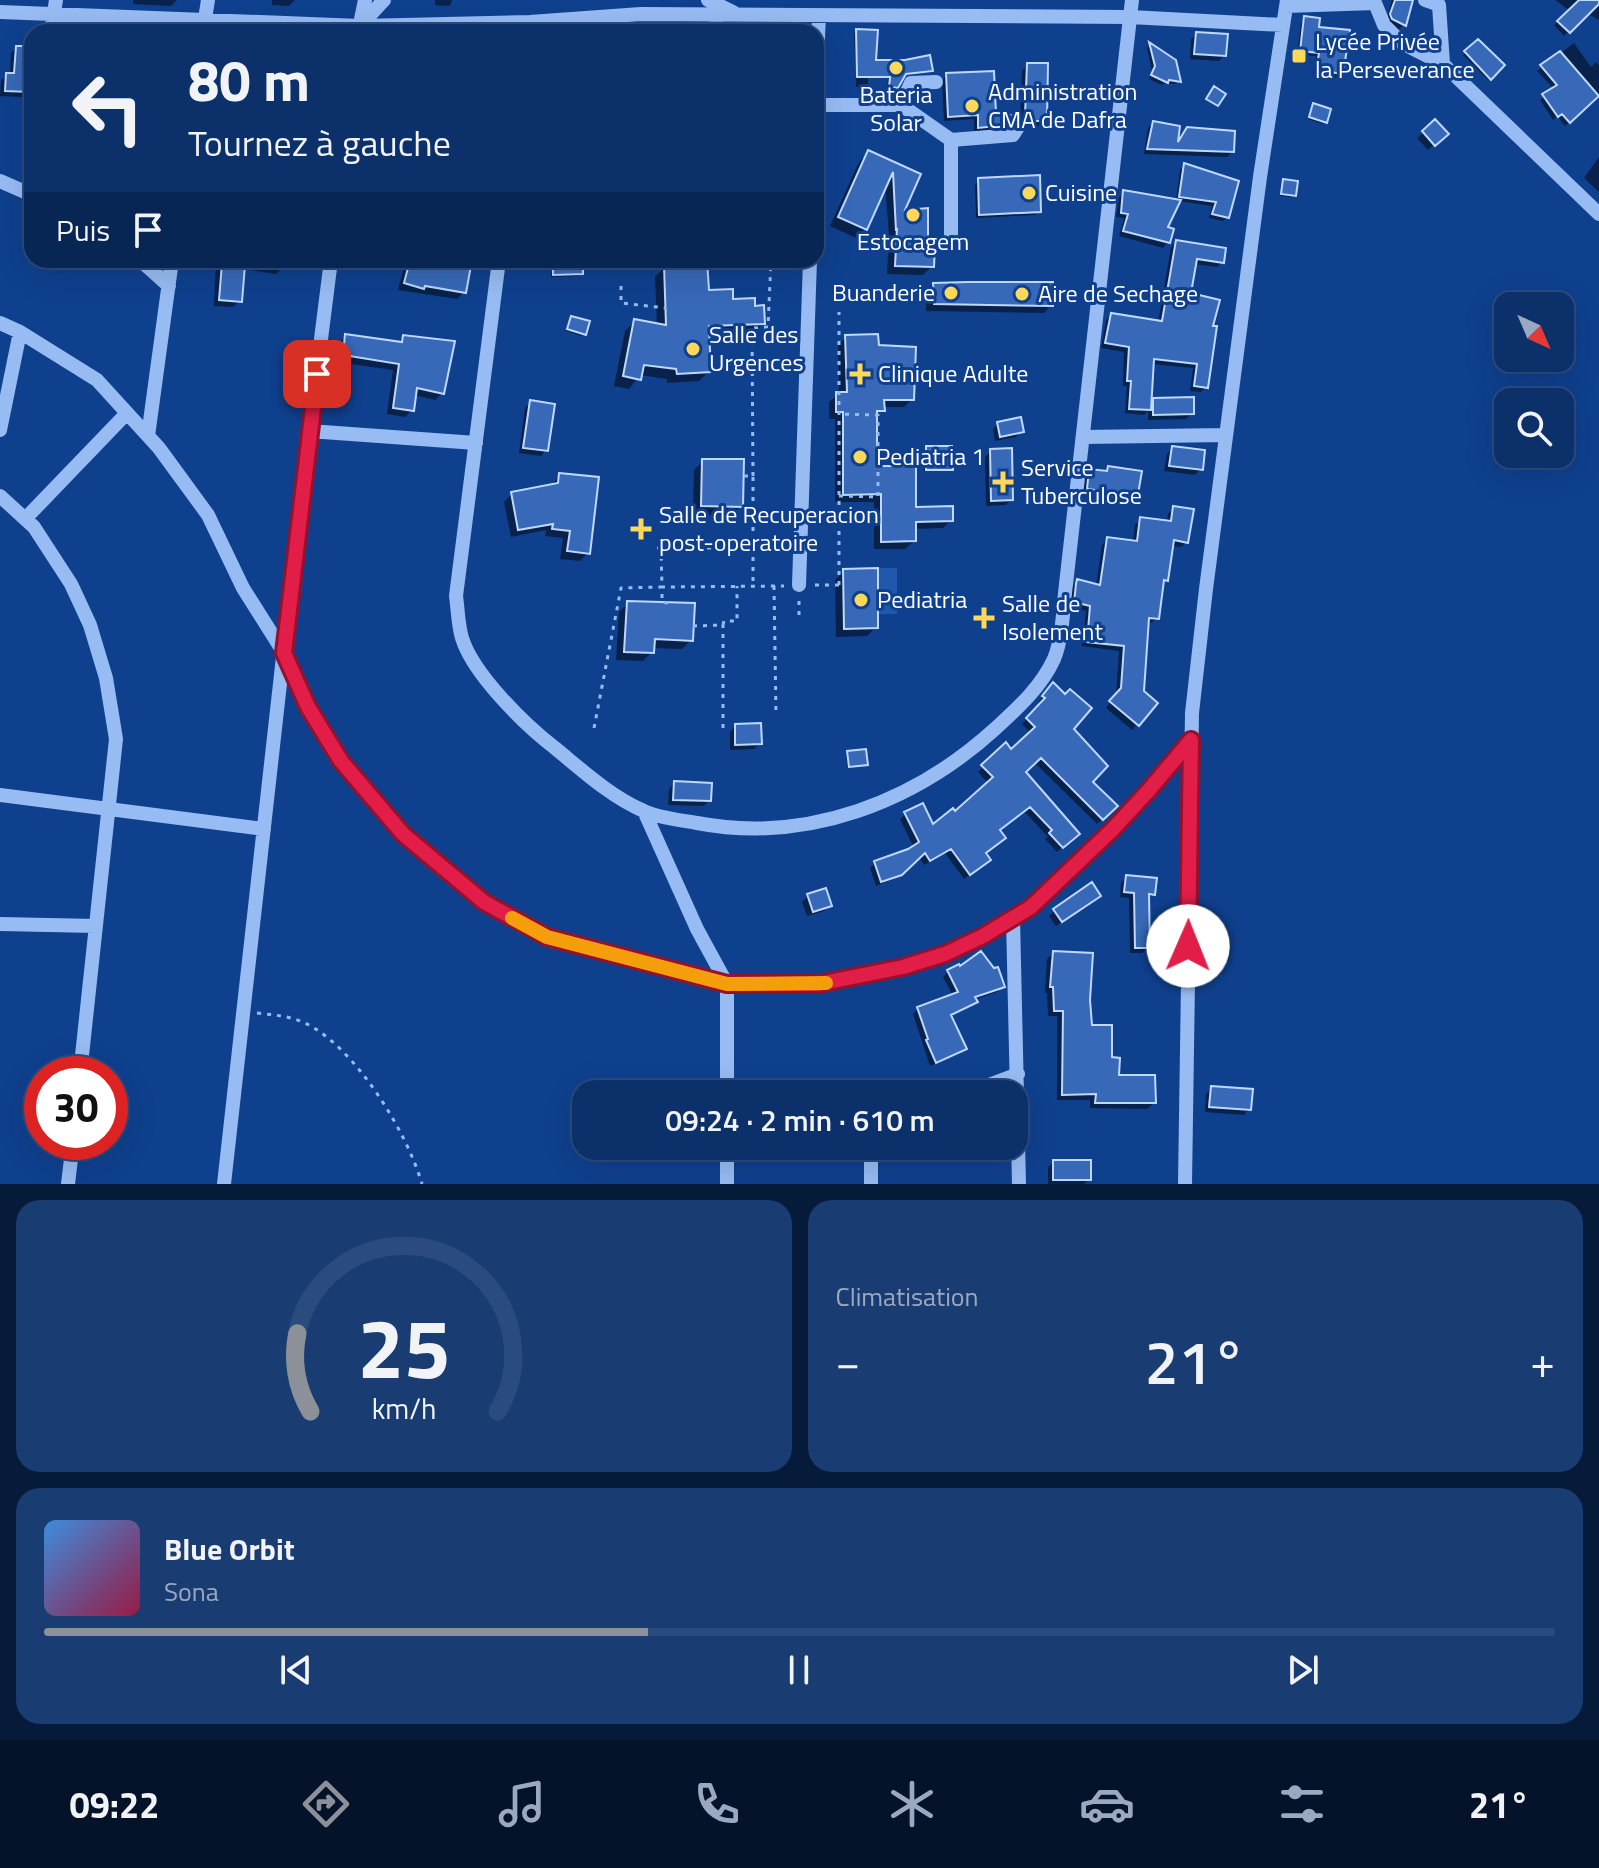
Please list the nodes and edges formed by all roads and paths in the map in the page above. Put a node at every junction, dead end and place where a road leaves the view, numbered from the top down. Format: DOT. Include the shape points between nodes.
graph roads {
  1 [pos="208,0"];
  2 [pos="365,0"];
  3 [pos="384,0"];
  4 [pos="708,0"];
  5 [pos="981,0"];
  6 [pos="1132,0"];
  7 [pos="1378,2"];
  8 [pos="1436,2"];
  9 [pos="1286,3"];
  10 [pos="54,7"];
  11 [pos="0,12"];
  12 [pos="717,15"];
  13 [pos="738,15"];
  14 [pos="819,16"];
  15 [pos="979,17"];
  16 [pos="1130,17"];
  17 [pos="188,24"];
  18 [pos="204,24"];
  19 [pos="361,24"];
  20 [pos="364,24"];
  21 [pos="555,24"];
  22 [pos="716,24"];
  23 [pos="819,24"];
  24 [pos="1283,25"];
  25 [pos="1443,64"];
  26 [pos="936,82"];
  27 [pos="824,105"];
  28 [pos="901,105"];
  29 [pos="1020,124"];
  30 [pos="951,140"];
  31 [pos="0,181"];
  32 [pos="24,192"];
  33 [pos="1599,214"];
  34 [pos="951,243"];
  35 [pos="149,268"];
  36 [pos="171,268"];
  37 [pos="330,268"];
  38 [pos="498,268"];
  39 [pos="771,268"];
  40 [pos="810,268"];
  41 [pos="169,286"];
  42 [pos="621,286"];
  43 [pos="666,308"];
  44 [pos="839,312"];
  45 [pos="0,323"];
  46 [pos="20,332"];
  47 [pos="127,413"];
  48 [pos="839,414"];
  49 [pos="0,430"];
  50 [pos="309,431"];
  51 [pos="1226,435"];
  52 [pos="148,436"];
  53 [pos="1083,437"];
  54 [pos="476,443"];
  55 [pos="744,476"];
  56 [pos="753,476"];
  57 [pos="0,496"];
  58 [pos="839,496"];
  59 [pos="25,519"];
  60 [pos="753,548"];
  61 [pos="799,585"];
  62 [pos="737,586"];
  63 [pos="753,586"];
  64 [pos="774,586"];
  65 [pos="662,587"];
  66 [pos="668,603"];
  67 [pos="723,625"];
  68 [pos="693,626"];
  69 [pos="284,653"];
  70 [pos="776,716"];
  71 [pos="594,728"];
  72 [pos="723,728"];
  73 [pos="1191,740"];
  74 [pos="0,795"];
  75 [pos="109,810"];
  76 [pos="644,811"];
  77 [pos="264,829"];
  78 [pos="1013,918"];
  79 [pos="0,924"];
  80 [pos="96,926"];
  81 [pos="727,984"];
  82 [pos="243,1012"];
  83 [pos="82,1056"];
  84 [pos="1018,1074"];
  85 [pos="727,1080"];
  86 [pos="1002,1080"];
  87 [pos="71,1160"];
  88 [pos="727,1160"];
  89 [pos="871,1160"];
  90 [pos="68,1184"];
  91 [pos="224,1184"];
  92 [pos="422,1184"];
  93 [pos="727,1184"];
  94 [pos="871,1184"];
  95 [pos="1019,1184"];
  96 [pos="1185,1184"];
  1 -- 18 [label="street"];
  2 -- 19 [label="street"];
  3 -- 20 [label="street"];
  4 -- 13 [label="street"];
  5 -- 15 [label="street"];
  6 -- 16 [label="street"];
  7 -- 9 [label="street"];
  7 -- 25 [label="street" via="1384,25 1402,43"];
  8 -- 25 [label="street"];
  9 -- 24 [label="street"];
  10 -- 11 [label="street"];
  10 -- 17 [label="street"];
  12 -- 13 [label="street"];
  12 -- 21 [label="street" via="641,14"];
  12 -- 22 [label="street"];
  13 -- 14 [label="street"];
  14 -- 15 [label="street"];
  14 -- 23 [label="street"];
  15 -- 16 [label="street"];
  16 -- 24 [label="street"];
  16 -- 53 [label="street"];
  24 -- 51 [label="street"];
  25 -- 33 [label="street"];
  26 -- 28 [label="street" via="911,83"];
  27 -- 28 [label="street"];
  28 -- 30 [label="street"];
  29 -- 30 [label="street" via="1013,135"];
  30 -- 34 [label="street"];
  31 -- 32 [label="street"];
  35 -- 41 [label="street"];
  36 -- 41 [label="street"];
  37 -- 50 [label="street"];
  38 -- 54 [label="street"];
  39 -- 56 [label="path" via="768,327 752,328"];
  40 -- 61 [label="street"];
  41 -- 52 [label="street"];
  42 -- 43 [label="path" via="621,303"];
  44 -- 48 [label="path"];
  45 -- 46 [label="street"];
  46 -- 47 [label="street" via="97,380"];
  46 -- 49 [label="street"];
  47 -- 52 [label="street"];
  47 -- 59 [label="street"];
  48 -- 58 [label="path"];
  48 -- 58 [label="path" via="878,415 878,497"];
  50 -- 54 [label="street"];
  50 -- 69 [label="street"];
  51 -- 53 [label="street"];
  51 -- 73 [label="street"];
  52 -- 69 [label="street" via="208,515 243,588"];
  53 -- 76 [label="street" via="1055,656 1026,700 957,761 916,787 844,817 772,830 712,826"];
  54 -- 76 [label="street" via="456,596 462,640 485,680 537,734"];
  55 -- 56 [label="path"];
  56 -- 60 [label="path"];
  57 -- 59 [label="street"];
  58 -- 61 [label="path" via="841,585"];
  59 -- 75 [label="street" via="71,584 106,678 116,739"];
  60 -- 63 [label="path"];
  60 -- 65 [label="path" via="659,548"];
  61 -- 64 [label="path"];
  62 -- 63 [label="path"];
  62 -- 65 [label="path"];
  62 -- 67 [label="path" via="737,621"];
  63 -- 64 [label="path"];
  64 -- 70 [label="path"];
  65 -- 66 [label="path" via="662,602"];
  65 -- 71 [label="path" via="621,588"];
  67 -- 68 [label="path"];
  67 -- 72 [label="path"];
  69 -- 77 [label="street"];
  69 -- 81 [label="street" via="341,761 403,834 484,902 547,937"];
  73 -- 78 [label="street" via="1072,870"];
  73 -- 96 [label="street"];
  74 -- 75 [label="street"];
  75 -- 77 [label="street"];
  75 -- 80 [label="street"];
  76 -- 81 [label="street"];
  77 -- 82 [label="street"];
  78 -- 81 [label="street" via="945,954 903,967 818,984"];
  78 -- 84 [label="street"];
  79 -- 80 [label="street"];
  80 -- 83 [label="street"];
  81 -- 85 [label="street"];
  82 -- 91 [label="street"];
  82 -- 92 [label="path" via="308,1024 353,1062 381,1100"];
  84 -- 86 [label="street"];
  84 -- 95 [label="street"];
  87 -- 90 [label="street"];
  88 -- 93 [label="street"];
  89 -- 94 [label="street"];
}
